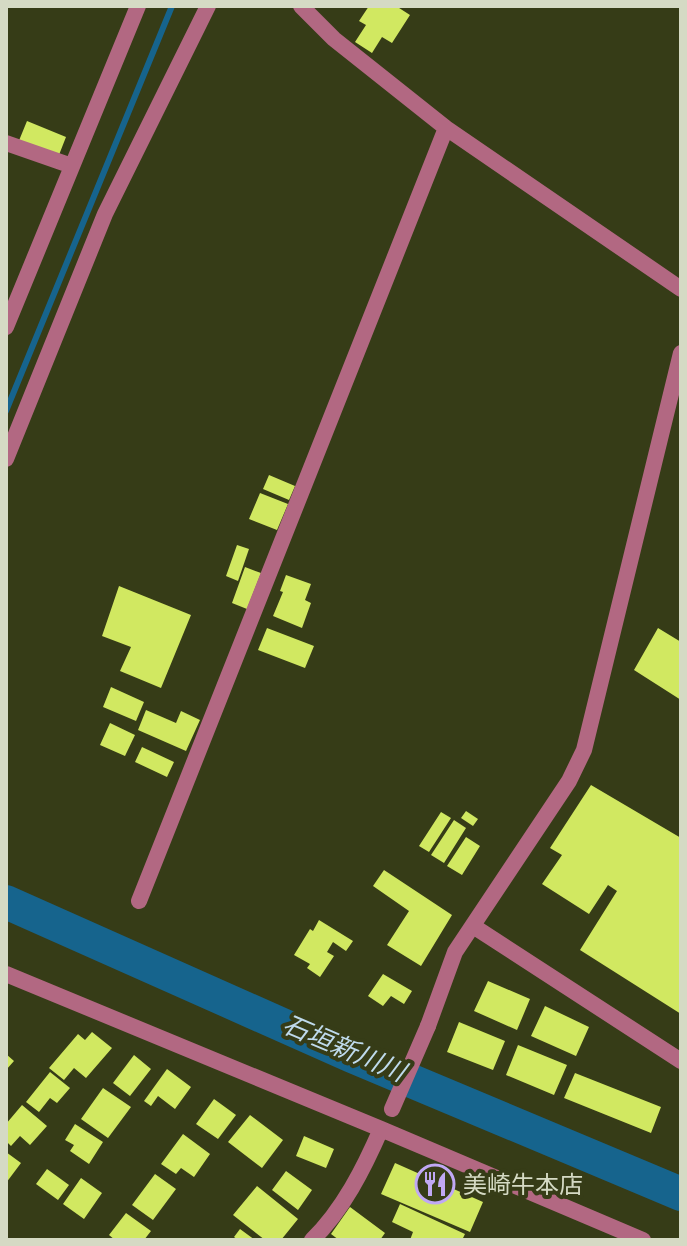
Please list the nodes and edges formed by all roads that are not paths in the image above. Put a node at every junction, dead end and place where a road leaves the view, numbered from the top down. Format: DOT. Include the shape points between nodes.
graph roads {
  1 [pos="138,6"];
  2 [pos="208,6"];
  3 [pos="301,6"];
  4 [pos="446,128"];
  5 [pos="6,143"];
  6 [pos="72,166"];
  7 [pos="681,289"];
  8 [pos="6,327"];
  9 [pos="681,353"];
  10 [pos="6,459"];
  11 [pos="139,901"];
  12 [pos="473,926"];
  13 [pos="6,974"];
  14 [pos="681,1061"];
  15 [pos="381,1129"];
  16 [pos="312,1240"];
  17 [pos="643,1240"];
  1 -- 6 [label="street"];
  2 -- 10 [label="street" via="105,214"];
  3 -- 4 [label="street" via="334,39"];
  4 -- 7 [label="street"];
  4 -- 11 [label="street"];
  5 -- 6 [label="street"];
  6 -- 8 [label="street"];
  9 -- 12 [label="street" via="584,750"];
  12 -- 14 [label="street"];
  12 -- 15 [label="street" via="455,952"];
  13 -- 15 [label="street"];
  15 -- 16 [label="street" via="331,1221"];
  15 -- 17 [label="street"];
}
